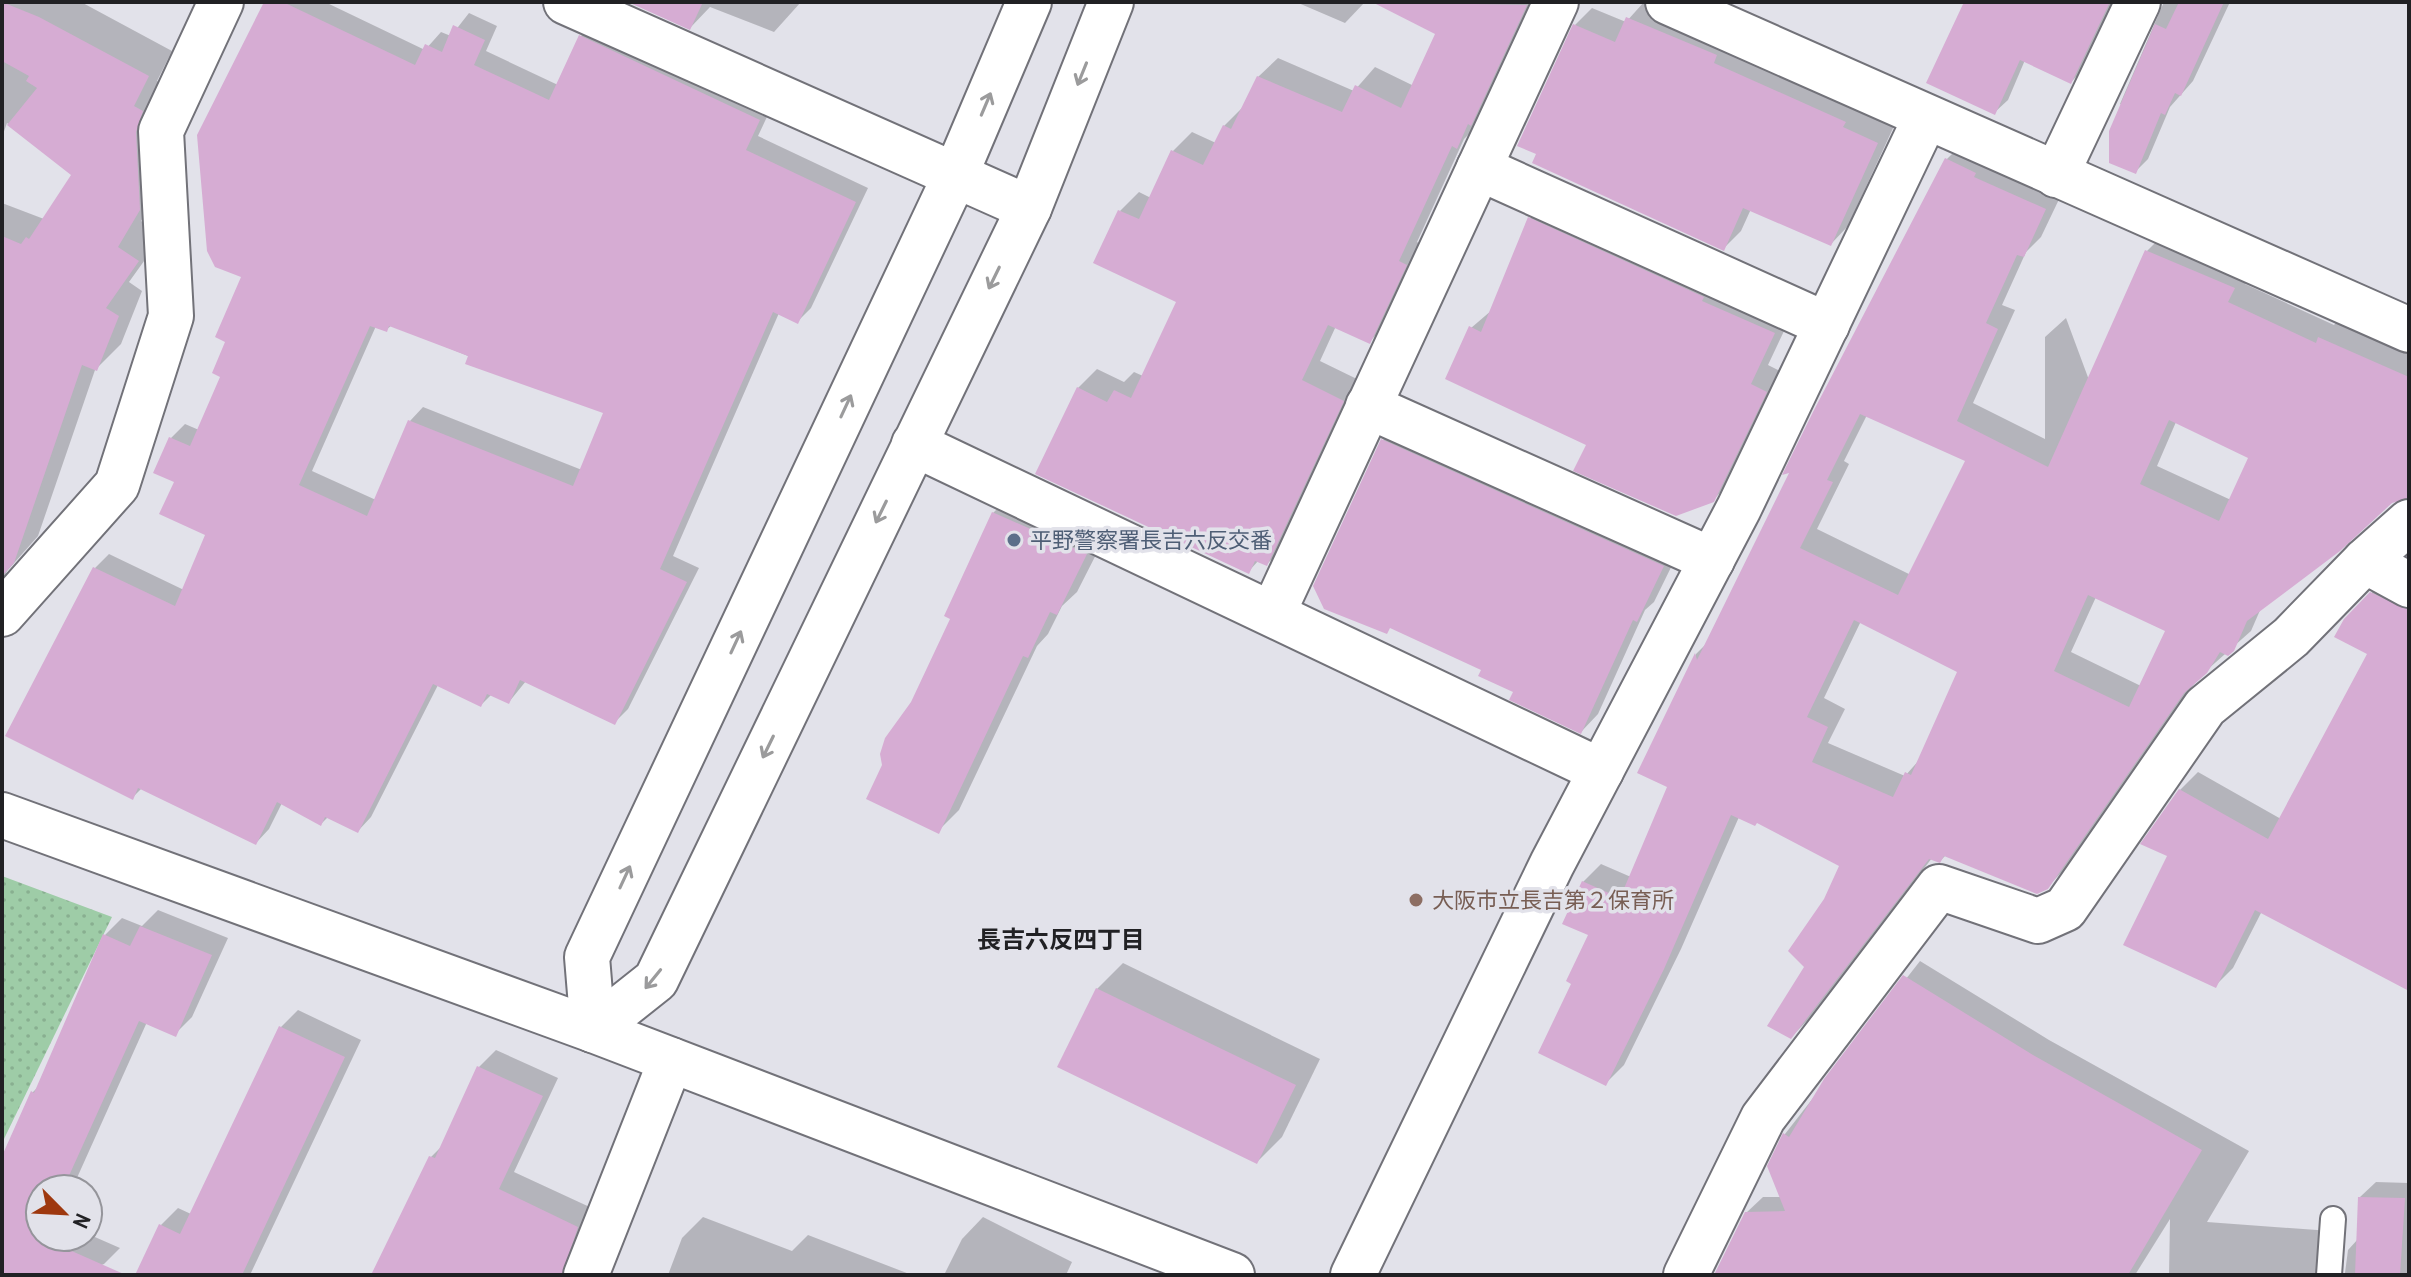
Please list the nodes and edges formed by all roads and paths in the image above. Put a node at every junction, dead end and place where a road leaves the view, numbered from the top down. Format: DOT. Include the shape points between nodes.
graph roads {
  1 [pos="221,2"];
  2 [pos="566,2"];
  3 [pos="1029,2"];
  4 [pos="1111,2"];
  5 [pos="1556,2"];
  6 [pos="1668,2"];
  7 [pos="2138,2"];
  8 [pos="1925,119"];
  9 [pos="1479,168"];
  10 [pos="2056,175"];
  11 [pos="955,176"];
  12 [pos="1029,208"];
  13 [pos="1827,325"];
  14 [pos="2409,330"];
  15 [pos="1368,406"];
  16 [pos="914,444"];
  17 [pos="2409,522"];
  18 [pos="1712,560"];
  19 [pos="2365,561"];
  20 [pos="2409,585"];
  21 [pos="1273,613"];
  22 [pos="2,614"];
  23 [pos="1601,771"];
  24 [pos="2,815"];
  25 [pos="593,1030"];
  26 [pos="671,1060"];
  27 [pos="2333,1219"];
  28 [pos="586,1275"];
  29 [pos="1232,1275"];
  30 [pos="1353,1275"];
  31 [pos="1686,1275"];
  32 [pos="2329,1275"];
  1 -- 22 [label="street" via="161,131 171,316 117,485"];
  2 -- 11 [label="street"];
  11 -- 3 [label="street, one-way"];
  4 -- 12 [label="street, one-way"];
  5 -- 9 [label="street"];
  6 -- 8 [label="street"];
  7 -- 10 [label="street"];
  8 -- 10 [label="street"];
  8 -- 13 [label="street"];
  9 -- 13 [label="street"];
  9 -- 15 [label="street"];
  10 -- 14 [label="street"];
  11 -- 12 [label="street"];
  25 -- 11 [label="street, one-way" via="587,957"];
  12 -- 16 [label="street, one-way"];
  13 -- 18 [label="street"];
  15 -- 18 [label="street"];
  15 -- 21 [label="street"];
  16 -- 21 [label="street"];
  16 -- 25 [label="street, one-way" via="656,980"];
  17 -- 19 [label="street"];
  18 -- 23 [label="street"];
  19 -- 20 [label="street"];
  19 -- 31 [label="street" via="2291,637 2205,707 2065,909 2038,921 1939,887 1763,1118"];
  21 -- 23 [label="street"];
  23 -- 30 [label="street"];
  24 -- 25 [label="street"];
  25 -- 26 [label="street"];
  26 -- 28 [label="street"];
  26 -- 29 [label="street"];
  27 -- 32 [label="lane"];
}
